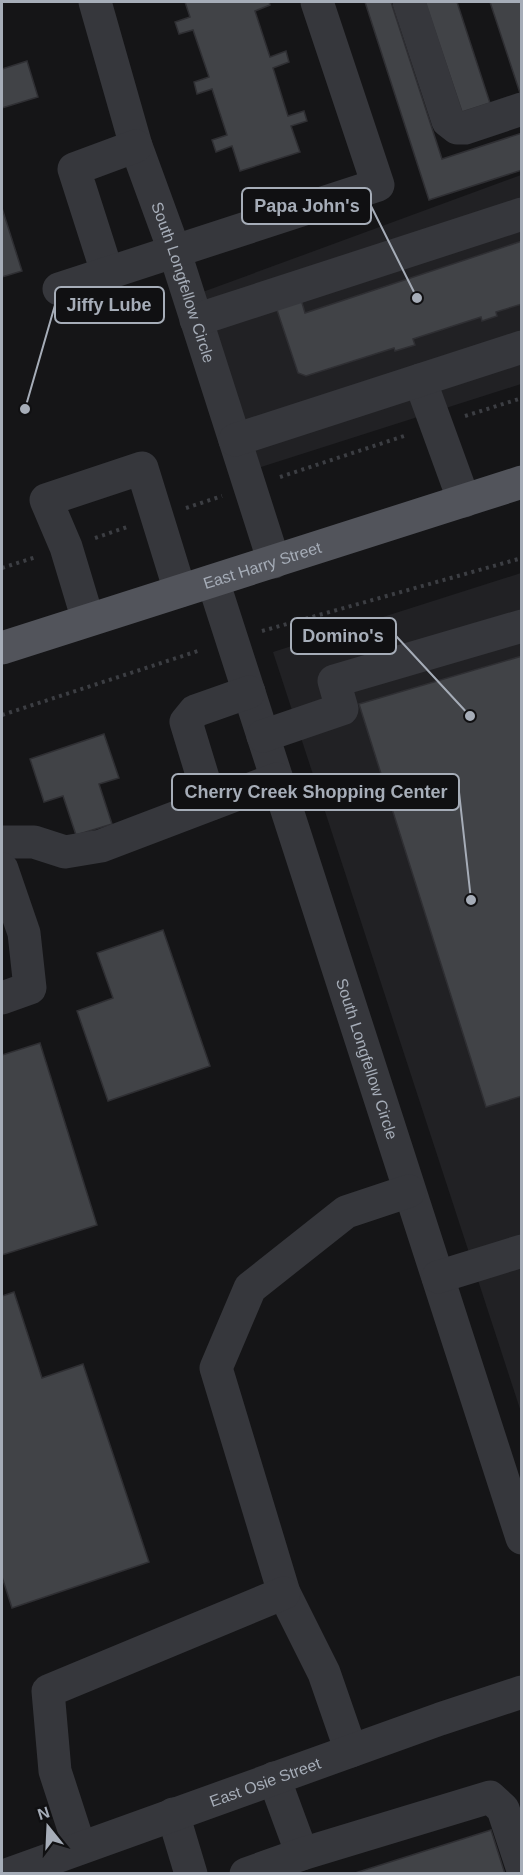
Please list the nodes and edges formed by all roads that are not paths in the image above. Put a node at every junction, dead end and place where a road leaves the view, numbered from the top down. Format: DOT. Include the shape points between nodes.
graph roads {
  1 [pos="94,2"];
  2 [pos="317,2"];
  3 [pos="409,2"];
  4 [pos="522,108"];
  5 [pos="136,146"];
  6 [pos="522,214"];
  7 [pos="174,250"];
  8 [pos="107,272"];
  9 [pos="59,289"];
  10 [pos="196,320"];
  11 [pos="522,347"];
  12 [pos="420,380"];
  13 [pos="235,440"];
  14 [pos="522,482"];
  15 [pos="464,501"];
  16 [pos="274,562"];
  17 [pos="213,581"];
  18 [pos="180,591"];
  19 [pos="88,620"];
  20 [pos="522,626"];
  21 [pos="2,648"];
  22 [pos="249,692"];
  23 [pos="263,736"];
  24 [pos="277,779"];
  25 [pos="211,804"];
  26 [pos="2,842"];
  27 [pos="2,869"];
  28 [pos="2,998"];
  29 [pos="410,1191"];
  30 [pos="522,1251"];
  31 [pos="438,1277"];
  32 [pos="522,1538"];
  33 [pos="284,1593"];
  34 [pos="522,1692"];
  35 [pos="351,1751"];
  36 [pos="274,1778"];
  37 [pos="173,1814"];
  38 [pos="80,1848"];
  39 [pos="302,1854"];
  40 [pos="522,1867"];
  41 [pos="9,1874"];
  42 [pos="191,1874"];
  43 [pos="246,1874"];
  1 -- 5 [label="street, South Longfellow Circle"];
  2 -- 7 [label="street" via="378,185"];
  3 -- 4 [label="street" via="448,121 457,128 465,128"];
  5 -- 7 [label="street, South Longfellow Circle"];
  5 -- 8 [label="street" via="74,169"];
  6 -- 10 [label="street"];
  7 -- 8 [label="street"];
  7 -- 10 [label="street, South Longfellow Circle"];
  8 -- 9 [label="street"];
  10 -- 13 [label="street, South Longfellow Circle"];
  11 -- 12 [label="street"];
  12 -- 13 [label="street"];
  12 -- 15 [label="street"];
  13 -- 16 [label="street, South Longfellow Circle"];
  14 -- 15 [label="main road, East Harry Street"];
  15 -- 16 [label="main road, East Harry Street"];
  16 -- 17 [label="main road, East Harry Street"];
  17 -- 18 [label="main road, East Harry Street"];
  17 -- 22 [label="street, South Longfellow Circle"];
  18 -- 19 [label="main road, East Harry Street"];
  18 -- 19 [label="street" via="142,468 46,500 66,547"];
  19 -- 21 [label="main road, East Harry Street"];
  20 -- 23 [label="street" via="334,681 342,709"];
  22 -- 23 [label="street, South Longfellow Circle"];
  22 -- 25 [label="street" via="195,711 186,722"];
  23 -- 24 [label="street, South Longfellow Circle"];
  24 -- 25 [label="street"];
  24 -- 29 [label="street, South Longfellow Circle"];
  25 -- 26 [label="street" via="101,846 66,852 34,842"];
  27 -- 28 [label="street" via="24,933 30,988"];
  29 -- 31 [label="street, South Longfellow Circle"];
  29 -- 33 [label="street" via="346,1212 250,1288 216,1368"];
  30 -- 31 [label="street"];
  31 -- 32 [label="street, South Longfellow Circle"];
  33 -- 35 [label="street" via="324,1673"];
  33 -- 38 [label="street" via="48,1691 55,1771"];
  34 -- 35 [label="street, East Osie Street"];
  35 -- 36 [label="street, East Osie Street"];
  36 -- 37 [label="street, East Osie Street"];
  36 -- 39 [label="street"];
  37 -- 38 [label="street, East Osie Street"];
  37 -- 42 [label="street"];
  38 -- 41 [label="street, East Osie Street"];
  39 -- 40 [label="street" via="490,1797 503,1809"];
  39 -- 43 [label="street"];
}
